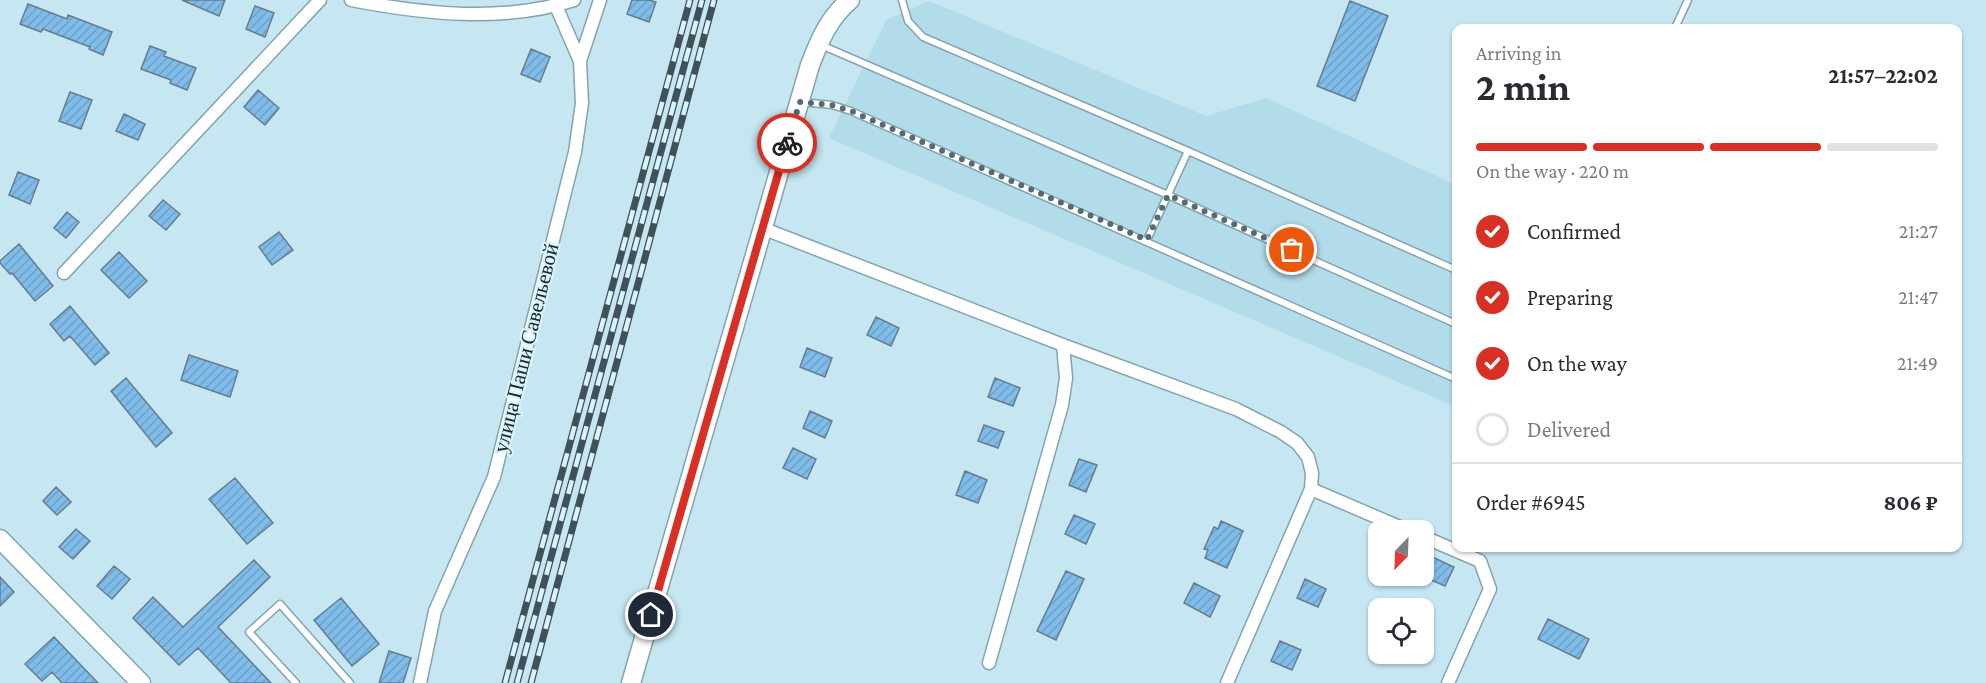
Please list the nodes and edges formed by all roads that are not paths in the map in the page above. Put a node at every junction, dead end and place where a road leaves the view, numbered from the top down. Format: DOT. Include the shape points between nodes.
graph roads {
  1 [pos="320,0"];
  2 [pos="351,0"];
  3 [pos="574,0"];
  4 [pos="600,0"];
  5 [pos="850,0"];
  6 [pos="902,0"];
  7 [pos="1688,0"];
  8 [pos="556,6"];
  9 [pos="1677,24"];
  10 [pos="818,43"];
  11 [pos="580,61"];
  12 [pos="800,102"];
  13 [pos="1188,151"];
  14 [pos="1168,195"];
  15 [pos="762,228"];
  16 [pos="1147,240"];
  17 [pos="1452,268"];
  18 [pos="64,273"];
  19 [pos="1452,322"];
  20 [pos="1063,345"];
  21 [pos="1452,376"];
  22 [pos="1311,489"];
  23 [pos="1383,520"];
  24 [pos="0,539"];
  25 [pos="1434,541"];
  26 [pos="1452,549"];
  27 [pos="1459,552"];
  28 [pos="989,663"];
  29 [pos="141,683"];
  30 [pos="296,683"];
  31 [pos="350,683"];
  32 [pos="420,683"];
  33 [pos="631,683"];
  34 [pos="1227,683"];
  35 [pos="1448,683"];
  1 -- 18 [label="street"];
  2 -- 8 [label="street" via="397,9 490,15"];
  3 -- 8 [label="street"];
  4 -- 11 [label="street"];
  5 -- 10 [label="street" via="826,27"];
  6 -- 13 [label="lane" via="908,21 923,37"];
  7 -- 9 [label="lane"];
  8 -- 11 [label="street, улица Паши Савельевой"];
  10 -- 12 [label="street"];
  10 -- 14 [label="lane"];
  11 -- 32 [label="street, улица Паши Савельевой" via="582,103 575,152 494,477 435,611"];
  12 -- 15 [label="street"];
  12 -- 16 [label="lane" via="851,111"];
  13 -- 14 [label="lane"];
  13 -- 17 [label="lane"];
  14 -- 16 [label="lane"];
  14 -- 19 [label="lane"];
  15 -- 20 [label="street"];
  15 -- 33 [label="street"];
  16 -- 21 [label="lane"];
  20 -- 22 [label="street" via="1236,409 1281,432 1308,457"];
  20 -- 28 [label="street" via="1066,378 1062,405"];
  22 -- 23 [label="street"];
  22 -- 34 [label="street"];
  24 -- 29 [label="street"];
  25 -- 26 [label="street"];
  27 -- 35 [label="street" via="1480,561 1490,589"];
  30 -- 31 [label="lane" via="249,632 280,604"];
}
